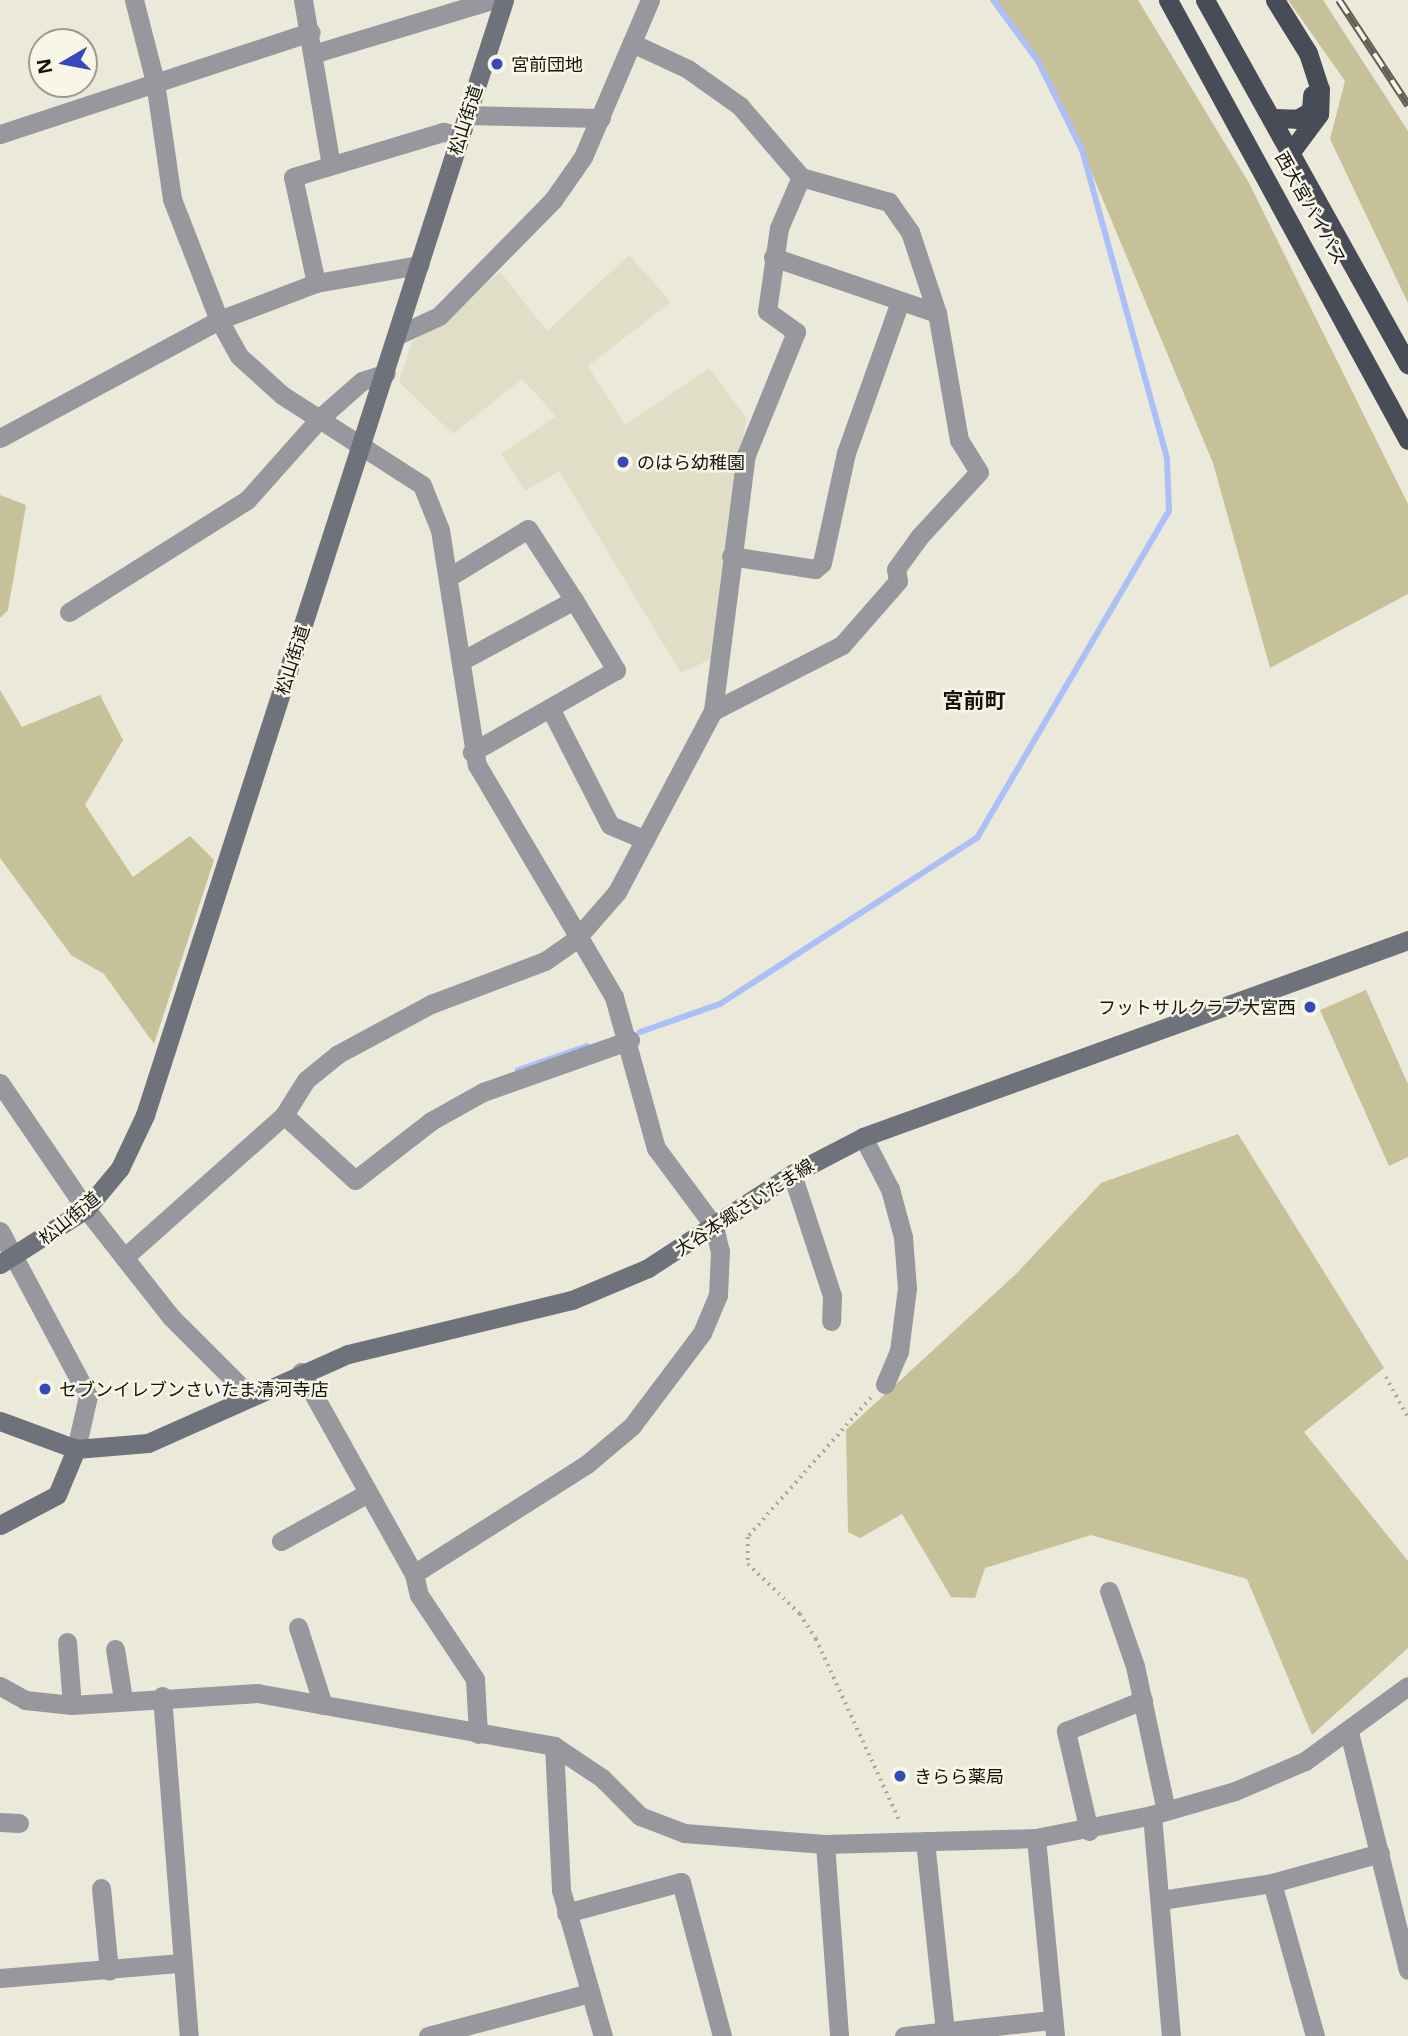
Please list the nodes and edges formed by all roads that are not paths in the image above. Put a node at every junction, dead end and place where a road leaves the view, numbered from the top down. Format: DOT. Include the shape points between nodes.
graph roads {
  1 [pos="134,0"];
  2 [pos="303,0"];
  3 [pos="491,0"];
  4 [pos="504,0"];
  5 [pos="638,0"];
  6 [pos="650,0"];
  7 [pos="1168,0"];
  8 [pos="1205,0"];
  9 [pos="1275,0"];
  10 [pos="312,33"];
  11 [pos="632,43"];
  12 [pos="316,52"];
  13 [pos="1308,53"];
  14 [pos="155,82"];
  15 [pos="466,115"];
  16 [pos="601,118"];
  17 [pos="1274,118"];
  18 [pos="0,134"];
  19 [pos="460,135"];
  20 [pos="1293,149"];
  21 [pos="331,165"];
  22 [pos="801,177"];
  23 [pos="773,257"];
  24 [pos="419,265"];
  25 [pos="316,283"];
  26 [pos="900,301"];
  27 [pos="937,313"];
  28 [pos="219,320"];
  29 [pos="398,335"];
  30 [pos="1408,364"];
  31 [pos="386,373"];
  32 [pos="321,417"];
  33 [pos="0,438"];
  34 [pos="1408,440"];
  35 [pos="364,442"];
  36 [pos="731,556"];
  37 [pos="449,577"];
  38 [pos="574,600"];
  39 [pos="69,611"];
  40 [pos="463,660"];
  41 [pos="550,708"];
  42 [pos="713,711"];
  43 [pos="472,752"];
  44 [pos="645,840"];
  45 [pos="576,939"];
  46 [pos="1408,940"];
  47 [pos="630,1040"];
  48 [pos="0,1083"];
  49 [pos="284,1115"];
  50 [pos="863,1137"];
  51 [pos="792,1174"];
  52 [pos="86,1209"];
  53 [pos="714,1226"];
  54 [pos="0,1231"];
  55 [pos="126,1256"];
  56 [pos="7,1261"];
  57 [pos="831,1321"];
  58 [pos="301,1372"];
  59 [pos="886,1384"];
  60 [pos="248,1395"];
  61 [pos="0,1421"];
  62 [pos="76,1449"];
  63 [pos="368,1493"];
  64 [pos="0,1525"];
  65 [pos="281,1541"];
  66 [pos="414,1574"];
  67 [pos="1109,1591"];
  68 [pos="298,1627"];
  69 [pos="67,1642"];
  70 [pos="115,1649"];
  71 [pos="0,1686"];
  72 [pos="1408,1686"];
  73 [pos="163,1696"];
  74 [pos="123,1699"];
  75 [pos="1143,1700"];
  76 [pos="72,1705"];
  77 [pos="323,1705"];
  78 [pos="1349,1732"];
  79 [pos="478,1734"];
  80 [pos="554,1746"];
  81 [pos="1159,1813"];
  82 [pos="1089,1830"];
  83 [pos="1036,1838"];
  84 [pos="915,1841"];
  85 [pos="825,1844"];
  86 [pos="1380,1853"];
  87 [pos="1272,1883"];
  88 [pos="101,1888"];
  89 [pos="1161,1900"];
  90 [pos="566,1913"];
  91 [pos="180,1963"];
  92 [pos="1408,1970"];
  93 [pos="108,1971"];
  94 [pos="0,1978"];
  95 [pos="590,1993"];
  96 [pos="1054,2028"];
  97 [pos="946,2032"];
  98 [pos="189,2036"];
  99 [pos="428,2036"];
  100 [pos="603,2036"];
  101 [pos="722,2036"];
  102 [pos="839,2036"];
  103 [pos="904,2036"];
  104 [pos="1171,2036"];
  105 [pos="1315,2036"];
  1 -- 14 [label="street"];
  2 -- 10 [label="street"];
  3 -- 12 [label="street"];
  4 -- 15 [label="main road, 松山街道"];
  5 -- 6 [label="street"];
  6 -- 11 [label="street"];
  7 -- 34 [label="highway, 西大宮バイパス"];
  8 -- 17 [label="highway, 西大宮バイパス"];
  9 -- 13 [label="highway"];
  10 -- 12 [label="street"];
  10 -- 14 [label="street"];
  11 -- 16 [label="street"];
  11 -- 22 [label="street" via="688,69 740,106"];
  12 -- 21 [label="street"];
  13 -- 17 [label="highway" via="1311,111 1297,119"];
  13 -- 20 [label="highway" via="1320,89 1319,114"];
  14 -- 18 [label="street"];
  14 -- 28 [label="street" via="172,199"];
  15 -- 16 [label="street"];
  15 -- 19 [label="main road, 松山街道"];
  16 -- 29 [label="street" via="583,157 521,237 439,316"];
  17 -- 20 [label="highway, 西大宮バイパス"];
  19 -- 21 [label="street" via="443,132"];
  19 -- 24 [label="main road, 松山街道"];
  20 -- 30 [label="highway, 西大宮バイパス"];
  21 -- 25 [label="street" via="293,177"];
  22 -- 23 [label="street"];
  22 -- 27 [label="street" via="889,202 910,232"];
  23 -- 26 [label="street"];
  23 -- 36 [label="street" via="767,310 796,332 746,455"];
  24 -- 25 [label="street"];
  24 -- 29 [label="main road, 松山街道"];
  25 -- 28 [label="street"];
  26 -- 27 [label="street"];
  26 -- 36 [label="street" via="846,453 822,563 815,569"];
  27 -- 42 [label="street" via="959,440 979,472 919,537 896,569 898,581 842,645"];
  28 -- 32 [label="street" via="239,356 282,394"];
  28 -- 33 [label="street"];
  29 -- 31 [label="main road, 松山街道"];
  31 -- 32 [label="street" via="362,381"];
  31 -- 35 [label="main road, 松山街道"];
  32 -- 35 [label="street"];
  32 -- 39 [label="street" via="247,500"];
  35 -- 37 [label="street" via="422,485 440,530"];
  35 -- 52 [label="main road, 松山街道" via="145,1115 120,1168"];
  36 -- 42 [label="street"];
  37 -- 38 [label="street" via="528,529"];
  37 -- 40 [label="street"];
  38 -- 40 [label="street"];
  38 -- 41 [label="street" via="616,670"];
  40 -- 43 [label="street"];
  41 -- 43 [label="street"];
  41 -- 44 [label="street" via="610,825"];
  42 -- 44 [label="street"];
  43 -- 45 [label="street"];
  44 -- 45 [label="street" via="601,914"];
  45 -- 47 [label="street" via="614,997"];
  45 -- 49 [label="street" via="545,961 431,1004 338,1054 306,1080"];
  46 -- 50 [label="main road, 大谷本郷さいたま線"];
  47 -- 49 [label="street" via="483,1092 431,1121 355,1180"];
  47 -- 53 [label="street" via="656,1148"];
  48 -- 52 [label="street"];
  49 -- 55 [label="street"];
  50 -- 51 [label="main road, 大谷本郷さいたま線"];
  50 -- 59 [label="street" via="890,1189 903,1237 901,1338"];
  51 -- 53 [label="main road, 大谷本郷さいたま線"];
  51 -- 57 [label="street" via="832,1296"];
  52 -- 55 [label="street"];
  52 -- 56 [label="main road, 松山街道"];
  53 -- 58 [label="main road, 大谷本郷さいたま線" via="648,1268 572,1300 348,1354"];
  53 -- 66 [label="street" via="718,1295 669,1384 587,1464"];
  54 -- 56 [label="street"];
  55 -- 60 [label="street" via="171,1317"];
  56 -- 62 [label="street" via="88,1396"];
  58 -- 60 [label="main road, 大谷本郷さいたま線"];
  58 -- 63 [label="street"];
  60 -- 62 [label="main road, 大谷本郷さいたま線" via="148,1443"];
  61 -- 62 [label="main road, 大谷本郷さいたま線"];
  62 -- 64 [label="main road" via="57,1495"];
  63 -- 65 [label="street"];
  63 -- 66 [label="street"];
  66 -- 79 [label="street" via="419,1595 475,1679"];
  67 -- 75 [label="street"];
  68 -- 77 [label="street"];
  69 -- 76 [label="street"];
  70 -- 74 [label="street"];
  71 -- 76 [label="street" via="25,1700"];
  72 -- 78 [label="street"];
  73 -- 74 [label="street"];
  73 -- 77 [label="street" via="257,1693"];
  73 -- 91 [label="street"];
  74 -- 76 [label="street"];
  75 -- 81 [label="street"];
  75 -- 82 [label="street" via="1066,1731"];
  77 -- 79 [label="street"];
  78 -- 81 [label="street" via="1264,1780"];
  78 -- 86 [label="street"];
  79 -- 80 [label="street"];
  80 -- 85 [label="street" via="602,1779 640,1816 684,1833"];
  80 -- 90 [label="street" via="553,1812"];
  81 -- 82 [label="street"];
  81 -- 89 [label="street"];
  82 -- 83 [label="street"];
  83 -- 84 [label="street"];
  83 -- 96 [label="street"];
  84 -- 85 [label="street"];
  84 -- 97 [label="street"];
  85 -- 102 [label="street"];
  86 -- 87 [label="street"];
  86 -- 92 [label="street"];
  87 -- 89 [label="street"];
  87 -- 105 [label="street"];
  88 -- 93 [label="street"];
  89 -- 104 [label="street"];
  90 -- 95 [label="street"];
  90 -- 101 [label="street" via="681,1882"];
  91 -- 93 [label="street"];
  91 -- 98 [label="street"];
  93 -- 94 [label="street"];
  95 -- 99 [label="street"];
  95 -- 100 [label="street"];
  96 -- 97 [label="street"];
  97 -- 103 [label="street"];
}
